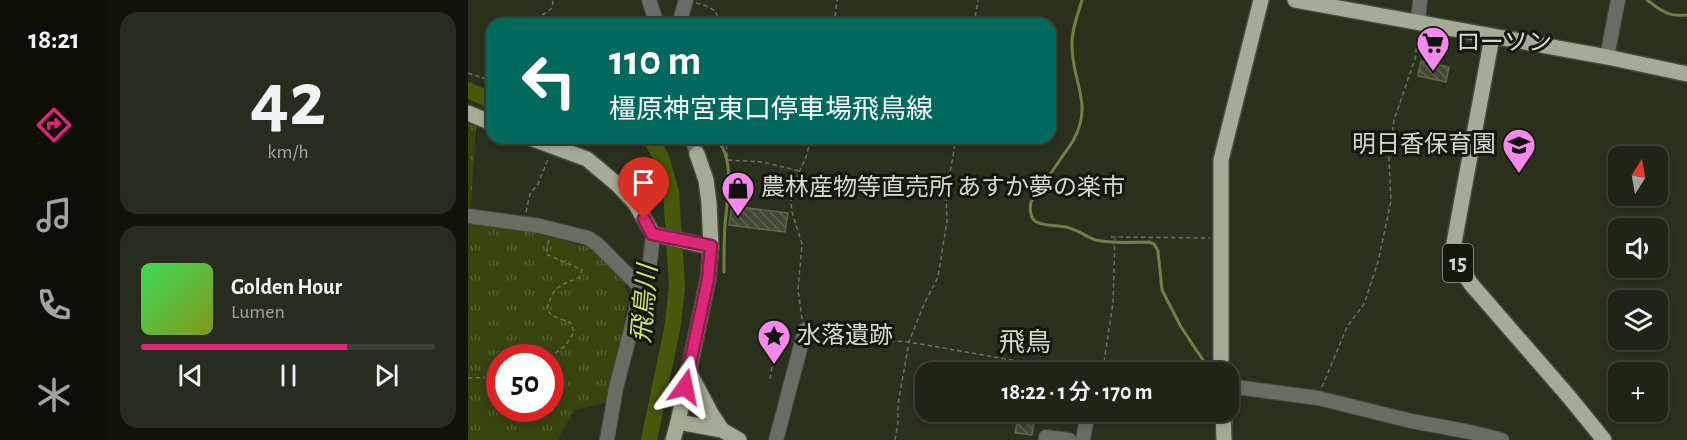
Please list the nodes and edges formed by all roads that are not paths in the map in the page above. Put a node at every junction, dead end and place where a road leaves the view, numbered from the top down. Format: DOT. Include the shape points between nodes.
graph roads {
  1 [pos="649,0"];
  2 [pos="1261,0"];
  3 [pos="1295,0"];
  4 [pos="1420,0"];
  5 [pos="1618,0"];
  6 [pos="686,1"];
  7 [pos="655,18"];
  8 [pos="681,18"];
  9 [pos="1418,23"];
  10 [pos="1492,37"];
  11 [pos="1607,57"];
  12 [pos="1687,74"];
  13 [pos="468,113"];
  14 [pos="486,120"];
  15 [pos="545,144"];
  16 [pos="694,144"];
  17 [pos="697,153"];
  18 [pos="468,216"];
  19 [pos="656,235"];
  20 [pos="711,246"];
  21 [pos="639,289"];
  22 [pos="805,330"];
  23 [pos="1221,362"];
  24 [pos="688,370"];
  25 [pos="1239,387"];
  26 [pos="678,422"];
  27 [pos="1086,422"];
  28 [pos="1223,422"];
  29 [pos="722,430"];
  30 [pos="1455,435"];
  31 [pos="607,440"];
  32 [pos="673,440"];
  33 [pos="739,440"];
  34 [pos="776,440"];
  35 [pos="1046,440"];
  36 [pos="1068,440"];
  37 [pos="1083,440"];
  38 [pos="1224,440"];
  39 [pos="1502,440"];
  40 [pos="1604,440"];
  1 -- 7 [label="street"];
  2 -- 23 [label="main road" via="1221,160"];
  3 -- 9 [label="main road"];
  4 -- 9 [label="street"];
  5 -- 11 [label="street"];
  6 -- 8 [label="street"];
  9 -- 10 [label="main road"];
  10 -- 11 [label="main road"];
  10 -- 40 [label="main road, 15" via="1454,243 1459,266"];
  11 -- 12 [label="main road"];
  13 -- 14 [label="main road"];
  15 -- 19 [label="main road" via="587,159 635,203"];
  16 -- 17 [label="street"];
  17 -- 20 [label="main road" via="710,203"];
  18 -- 21 [label="street" via="588,238"];
  19 -- 20 [label="main road"];
  19 -- 21 [label="street"];
  20 -- 24 [label="main road" via="708,279"];
  21 -- 31 [label="street"];
  22 -- 34 [label="street"];
  24 -- 26 [label="main road"];
  24 -- 29 [label="main road"];
  25 -- 30 [label="street" via="1318,398"];
  26 -- 29 [label="main road"];
  26 -- 32 [label="main road"];
  27 -- 37 [label="street"];
  28 -- 38 [label="main road"];
  29 -- 33 [label="main road"];
  30 -- 39 [label="street"];
  35 -- 36 [label="street"];
}
